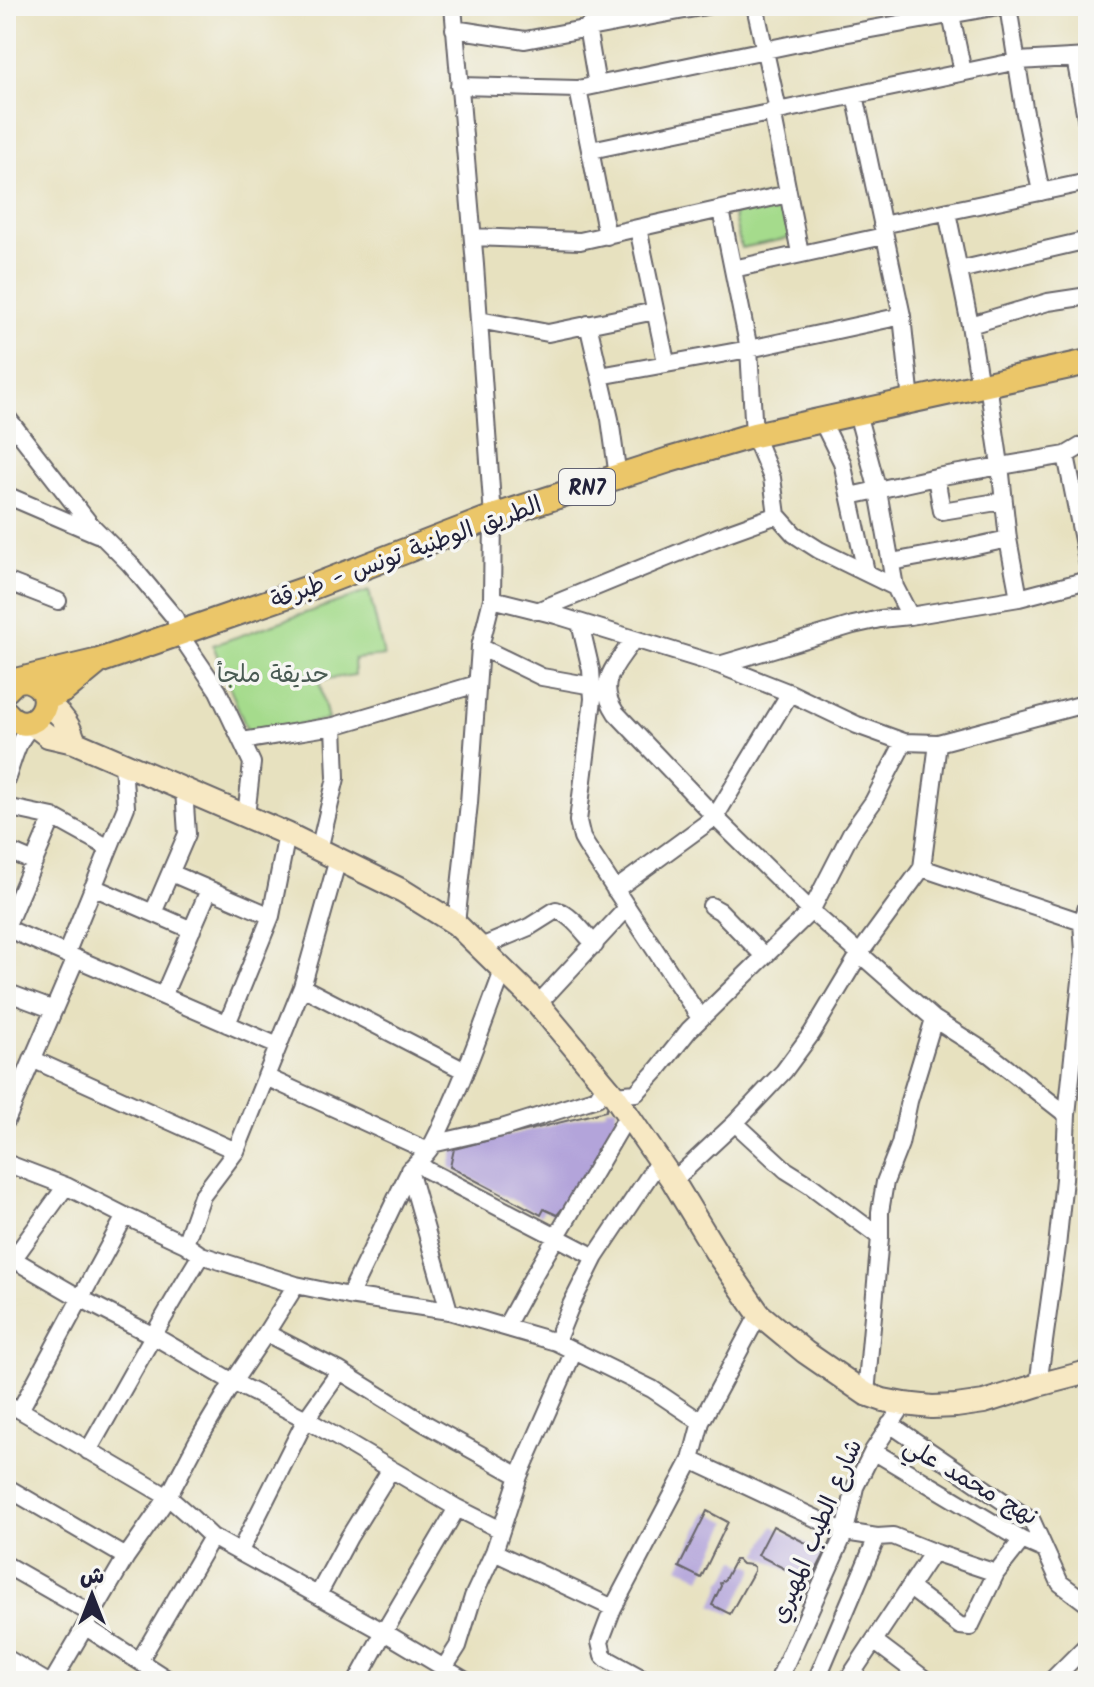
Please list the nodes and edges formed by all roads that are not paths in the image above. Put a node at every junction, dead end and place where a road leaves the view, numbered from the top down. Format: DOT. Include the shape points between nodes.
graph roads {
  1 [pos="453,6"];
  2 [pos="706,6"];
  3 [pos="755,6"];
  4 [pos="999,6"];
  5 [pos="1008,6"];
  6 [pos="971,9"];
  7 [pos="951,15"];
  8 [pos="587,27"];
  9 [pos="454,29"];
  10 [pos="765,51"];
  11 [pos="1081,57"];
  12 [pos="1018,61"];
  13 [pos="963,72"];
  14 [pos="597,85"];
  15 [pos="459,86"];
  16 [pos="578,89"];
  17 [pos="855,95"];
  18 [pos="775,111"];
  19 [pos="1088,128"];
  20 [pos="591,150"];
  21 [pos="1088,182"];
  22 [pos="1041,192"];
  23 [pos="788,194"];
  24 [pos="721,210"];
  25 [pos="947,212"];
  26 [pos="638,228"];
  27 [pos="883,230"];
  28 [pos="607,236"];
  29 [pos="473,237"];
  30 [pos="1088,240"];
  31 [pos="800,253"];
  32 [pos="733,269"];
  33 [pos="959,270"];
  34 [pos="1088,296"];
  35 [pos="655,311"];
  36 [pos="902,316"];
  37 [pos="479,320"];
  38 [pos="588,324"];
  39 [pos="970,325"];
  40 [pos="749,349"];
  41 [pos="666,362"];
  42 [pos="1088,362"];
  43 [pos="600,376"];
  44 [pos="984,385"];
  45 [pos="911,401"];
  46 [pos="857,413"];
  47 [pos="6,416"];
  48 [pos="822,421"];
  49 [pos="754,435"];
  50 [pos="1088,442"];
  51 [pos="1066,455"];
  52 [pos="1000,465"];
  53 [pos="618,477"];
  54 [pos="936,477"];
  55 [pos="878,491"];
  56 [pos="6,495"];
  57 [pos="850,496"];
  58 [pos="1003,501"];
  59 [pos="1082,506"];
  60 [pos="777,515"];
  61 [pos="493,517"];
  62 [pos="102,536"];
  63 [pos="1008,539"];
  64 [pos="891,562"];
  65 [pos="1088,565"];
  66 [pos="866,572"];
  67 [pos="1088,580"];
  68 [pos="6,581"];
  69 [pos="895,587"];
  70 [pos="1019,598"];
  71 [pos="492,599"];
  72 [pos="58,601"];
  73 [pos="536,611"];
  74 [pos="910,616"];
  75 [pos="580,623"];
  76 [pos="178,632"];
  77 [pos="633,640"];
  78 [pos="480,647"];
  79 [pos="99,661"];
  80 [pos="719,665"];
  81 [pos="13,683"];
  82 [pos="477,684"];
  83 [pos="790,693"];
  84 [pos="598,694"];
  85 [pos="45,701"];
  86 [pos="1088,703"];
  87 [pos="17,719"];
  88 [pos="334,726"];
  89 [pos="242,741"];
  90 [pos="74,742"];
  91 [pos="904,742"];
  92 [pos="938,743"];
  93 [pos="123,764"];
  94 [pos="6,780"];
  95 [pos="184,790"];
  96 [pos="6,807"];
  97 [pos="246,816"];
  98 [pos="53,817"];
  99 [pos="715,817"];
  100 [pos="287,834"];
  101 [pos="109,848"];
  102 [pos="6,850"];
  103 [pos="328,854"];
  104 [pos="34,862"];
  105 [pos="922,868"];
  106 [pos="171,873"];
  107 [pos="93,887"];
  108 [pos="209,890"];
  109 [pos="615,890"];
  110 [pos="1088,904"];
  111 [pos="711,906"];
  112 [pos="627,908"];
  113 [pos="811,911"];
  114 [pos="153,913"];
  115 [pos="271,916"];
  116 [pos="1082,922"];
  117 [pos="456,924"];
  118 [pos="6,928"];
  119 [pos="192,930"];
  120 [pos="595,945"];
  121 [pos="481,947"];
  122 [pos="860,953"];
  123 [pos="71,956"];
  124 [pos="764,956"];
  125 [pos="503,971"];
  126 [pos="302,987"];
  127 [pos="6,992"];
  128 [pos="163,996"];
  129 [pos="538,1004"];
  130 [pos="54,1010"];
  131 [pos="700,1018"];
  132 [pos="934,1019"];
  133 [pos="227,1024"];
  134 [pos="278,1046"];
  135 [pos="32,1059"];
  136 [pos="465,1071"];
  137 [pos="266,1077"];
  138 [pos="610,1090"];
  139 [pos="8,1112"];
  140 [pos="628,1115"];
  141 [pos="1067,1115"];
  142 [pos="735,1123"];
  143 [pos="236,1151"];
  144 [pos="422,1157"];
  145 [pos="659,1161"];
  146 [pos="6,1163"];
  147 [pos="673,1181"];
  148 [pos="66,1186"];
  149 [pos="125,1216"];
  150 [pos="880,1237"];
  151 [pos="556,1238"];
  152 [pos="185,1244"];
  153 [pos="201,1255"];
  154 [pos="595,1257"];
  155 [pos="8,1261"];
  156 [pos="296,1285"];
  157 [pos="349,1296"];
  158 [pos="80,1298"];
  159 [pos="449,1311"];
  160 [pos="759,1314"];
  161 [pos="506,1326"];
  162 [pos="266,1333"];
  163 [pos="154,1336"];
  164 [pos="556,1342"];
  165 [pos="574,1351"];
  166 [pos="340,1371"];
  167 [pos="1088,1372"];
  168 [pos="233,1382"];
  169 [pos="1038,1385"];
  170 [pos="866,1394"];
  171 [pos="904,1404"];
  172 [pos="13,1407"];
  173 [pos="306,1419"];
  174 [pos="701,1422"];
  175 [pos="890,1424"];
  176 [pos="88,1451"];
  177 [pos="873,1451"];
  178 [pos="691,1460"];
  179 [pos="391,1469"];
  180 [pos="519,1476"];
  181 [pos="6,1487"];
  182 [pos="168,1497"];
  183 [pos="457,1508"];
  184 [pos="501,1530"];
  185 [pos="845,1532"];
  186 [pos="212,1537"];
  187 [pos="877,1537"];
  188 [pos="1022,1540"];
  189 [pos="1045,1550"];
  190 [pos="240,1551"];
  191 [pos="494,1552"];
  192 [pos="933,1552"];
  193 [pos="126,1557"];
  194 [pos="6,1565"];
  195 [pos="996,1573"];
  196 [pos="910,1588"];
  197 [pos="318,1595"];
  198 [pos="1088,1604"];
  199 [pos="613,1608"];
  200 [pos="89,1620"];
  201 [pos="384,1632"];
  202 [pos="874,1641"];
  203 [pos="1088,1644"];
  204 [pos="6,1658"];
  205 [pos="140,1660"];
  206 [pos="444,1668"];
  207 [pos="45,1681"];
  208 [pos="53,1681"];
  209 [pos="170,1681"];
  210 [pos="357,1681"];
  211 [pos="466,1681"];
  212 [pos="647,1681"];
  213 [pos="778,1681"];
  214 [pos="816,1681"];
  215 [pos="847,1681"];
  216 [pos="927,1681"];
  217 [pos="1051,1681"];
  1 -- 9 [label="street"];
  2 -- 8 [label="street"];
  3 -- 10 [label="street"];
  4 -- 6 [label="street"];
  5 -- 12 [label="street"];
  6 -- 7 [label="street"];
  7 -- 10 [label="street"];
  7 -- 13 [label="street"];
  8 -- 9 [label="street" via="525,40"];
  8 -- 14 [label="street"];
  9 -- 15 [label="street"];
  10 -- 14 [label="street"];
  10 -- 18 [label="street"];
  11 -- 12 [label="street"];
  11 -- 19 [label="street"];
  12 -- 13 [label="street"];
  12 -- 22 [label="street"];
  13 -- 17 [label="street"];
  14 -- 16 [label="street"];
  15 -- 16 [label="street"];
  15 -- 29 [label="street"];
  16 -- 20 [label="street"];
  17 -- 18 [label="street"];
  17 -- 27 [label="street"];
  18 -- 20 [label="street"];
  18 -- 23 [label="street"];
  20 -- 28 [label="street"];
  21 -- 22 [label="street"];
  22 -- 25 [label="street"];
  23 -- 24 [label="street"];
  23 -- 31 [label="street"];
  24 -- 26 [label="street"];
  24 -- 32 [label="street"];
  25 -- 27 [label="street"];
  25 -- 33 [label="street"];
  26 -- 28 [label="street"];
  26 -- 35 [label="street"];
  27 -- 31 [label="street"];
  27 -- 36 [label="street"];
  28 -- 29 [label="street" via="580,241"];
  29 -- 37 [label="street"];
  30 -- 33 [label="street"];
  31 -- 32 [label="street"];
  32 -- 40 [label="street"];
  33 -- 39 [label="street"];
  34 -- 39 [label="street"];
  35 -- 38 [label="street"];
  35 -- 41 [label="street"];
  36 -- 40 [label="street"];
  36 -- 45 [label="street"];
  37 -- 38 [label="street" via="548,333"];
  37 -- 61 [label="street"];
  38 -- 43 [label="street"];
  39 -- 44 [label="street"];
  40 -- 41 [label="street"];
  40 -- 49 [label="street"];
  41 -- 43 [label="street"];
  42 -- 44 [label="main road, الطريق الوطنية تونس - طبرقة / RN7"];
  43 -- 53 [label="street"];
  44 -- 45 [label="main road, الطريق الوطنية تونس - طبرقة / RN7"];
  44 -- 52 [label="street"];
  45 -- 46 [label="main road, الطريق الوطنية تونس - طبرقة / RN7"];
  46 -- 48 [label="main road, الطريق الوطنية تونس - طبرقة / RN7"];
  46 -- 55 [label="street"];
  47 -- 62 [label="street"];
  48 -- 49 [label="main road, الطريق الوطنية تونس - طبرقة / RN7"];
  48 -- 57 [label="street" via="842,462"];
  49 -- 53 [label="main road, الطريق الوطنية تونس - طبرقة / RN7"];
  49 -- 60 [label="street" via="772,478"];
  50 -- 51 [label="street"];
  51 -- 52 [label="street"];
  51 -- 59 [label="street"];
  52 -- 54 [label="street"];
  52 -- 58 [label="street"];
  53 -- 61 [label="main road, الطريق الوطنية تونس - طبرقة / RN7"];
  54 -- 55 [label="street"];
  54 -- 58 [label="street" via="942,511"];
  55 -- 57 [label="street"];
  55 -- 64 [label="street"];
  56 -- 62 [label="street"];
  57 -- 66 [label="street"];
  58 -- 63 [label="street"];
  59 -- 65 [label="street"];
  60 -- 66 [label="street" via="794,534"];
  60 -- 73 [label="street"];
  61 -- 71 [label="street"];
  61 -- 76 [label="main road, الطريق الوطنية تونس - طبرقة / RN7"];
  62 -- 76 [label="street" via="175,618"];
  63 -- 64 [label="street"];
  63 -- 70 [label="street"];
  64 -- 69 [label="street"];
  66 -- 69 [label="street"];
  67 -- 70 [label="street"];
  68 -- 72 [label="street"];
  69 -- 74 [label="street"];
  70 -- 74 [label="street"];
  71 -- 73 [label="street"];
  71 -- 78 [label="street"];
  73 -- 75 [label="street"];
  74 -- 80 [label="street" via="853,625"];
  75 -- 77 [label="street"];
  75 -- 84 [label="street"];
  76 -- 79 [label="main road, الطريق الوطنية تونس - طبرقة / RN7"];
  76 -- 89 [label="street" via="218,691"];
  77 -- 80 [label="street"];
  77 -- 84 [label="street" via="607,680 606,692"];
  78 -- 82 [label="street"];
  78 -- 84 [label="street" via="542,677"];
  79 -- 81 [label="main road, الطريق الوطنية تونس - طبرقة / RN7"];
  79 -- 85 [label="main road, الطريق الوطنية تونس - طبرقة / RN7"];
  80 -- 83 [label="street"];
  81 -- 85 [label="main road, RN7" via="31,681 41,688"];
  82 -- 88 [label="street"];
  82 -- 117 [label="street"];
  83 -- 91 [label="street"];
  83 -- 99 [label="street"];
  84 -- 99 [label="street"];
  84 -- 109 [label="street" via="579,826"];
  85 -- 87 [label="main road, RN7" via="40,715"];
  85 -- 90 [label="main road" via="69,727"];
  86 -- 92 [label="street"];
  87 -- 90 [label="main road" via="48,736"];
  87 -- 94 [label="street" via="28,729"];
  88 -- 89 [label="street"];
  88 -- 103 [label="street" via="336,778"];
  89 -- 97 [label="street" via="252,763"];
  90 -- 93 [label="main road"];
  91 -- 92 [label="street"];
  91 -- 113 [label="street"];
  92 -- 105 [label="street"];
  93 -- 95 [label="main road"];
  93 -- 101 [label="street" via="126,807"];
  95 -- 97 [label="main road"];
  95 -- 106 [label="street" via="187,834"];
  96 -- 98 [label="street"];
  97 -- 100 [label="main road"];
  98 -- 101 [label="street"];
  98 -- 104 [label="street"];
  99 -- 109 [label="street"];
  99 -- 113 [label="street"];
  100 -- 103 [label="main road"];
  100 -- 115 [label="street"];
  101 -- 107 [label="street"];
  102 -- 104 [label="street"];
  103 -- 117 [label="main road"];
  103 -- 126 [label="street"];
  104 -- 118 [label="street"];
  105 -- 116 [label="street"];
  105 -- 122 [label="street"];
  106 -- 108 [label="street"];
  106 -- 114 [label="street"];
  107 -- 114 [label="street"];
  107 -- 123 [label="street"];
  108 -- 115 [label="street"];
  108 -- 119 [label="street"];
  109 -- 112 [label="street"];
  110 -- 116 [label="street"];
  111 -- 124 [label="street"];
  112 -- 120 [label="street"];
  112 -- 131 [label="street"];
  113 -- 122 [label="street"];
  113 -- 124 [label="street"];
  114 -- 119 [label="street"];
  115 -- 133 [label="street"];
  116 -- 141 [label="street" via="1084,952"];
  117 -- 121 [label="main road"];
  118 -- 123 [label="street"];
  119 -- 128 [label="street"];
  120 -- 121 [label="street" via="556,910"];
  120 -- 129 [label="street"];
  121 -- 125 [label="main road"];
  122 -- 132 [label="street"];
  122 -- 142 [label="street" via="812,1033"];
  123 -- 128 [label="street"];
  123 -- 130 [label="street"];
  124 -- 131 [label="street"];
  125 -- 129 [label="main road"];
  125 -- 136 [label="street"];
  126 -- 134 [label="street"];
  126 -- 136 [label="street"];
  127 -- 130 [label="street"];
  128 -- 133 [label="street"];
  129 -- 138 [label="main road"];
  130 -- 135 [label="street"];
  131 -- 138 [label="street" via="636,1093"];
  132 -- 141 [label="street"];
  132 -- 150 [label="street" via="885,1182"];
  133 -- 134 [label="street"];
  134 -- 137 [label="street"];
  135 -- 139 [label="street"];
  135 -- 143 [label="street"];
  136 -- 144 [label="street"];
  137 -- 143 [label="street"];
  137 -- 144 [label="street"];
  138 -- 140 [label="main road"];
  138 -- 144 [label="street"];
  140 -- 145 [label="main road"];
  140 -- 151 [label="street"];
  141 -- 169 [label="street" via="1057,1247"];
  142 -- 147 [label="street"];
  142 -- 150 [label="street" via="786,1170"];
  143 -- 152 [label="street" via="202,1196"];
  144 -- 151 [label="street" via="454,1185"];
  144 -- 157 [label="street"];
  144 -- 159 [label="street"];
  145 -- 147 [label="main road"];
  145 -- 154 [label="street"];
  146 -- 148 [label="street"];
  147 -- 160 [label="main road"];
  148 -- 149 [label="street"];
  148 -- 155 [label="street"];
  149 -- 152 [label="street"];
  149 -- 158 [label="street"];
  150 -- 170 [label="street"];
  151 -- 154 [label="street"];
  151 -- 161 [label="street"];
  152 -- 153 [label="street"];
  153 -- 156 [label="street"];
  153 -- 163 [label="street"];
  154 -- 164 [label="street"];
  155 -- 158 [label="street"];
  156 -- 157 [label="street"];
  156 -- 162 [label="street"];
  157 -- 159 [label="street"];
  158 -- 163 [label="street"];
  158 -- 172 [label="street"];
  159 -- 161 [label="street"];
  160 -- 170 [label="main road"];
  160 -- 174 [label="street"];
  161 -- 164 [label="street"];
  162 -- 166 [label="street"];
  162 -- 168 [label="street"];
  163 -- 168 [label="street"];
  163 -- 176 [label="street"];
  164 -- 165 [label="street"];
  165 -- 174 [label="street" via="652,1389"];
  165 -- 180 [label="street"];
  166 -- 173 [label="street"];
  166 -- 180 [label="street"];
  167 -- 169 [label="main road"];
  168 -- 173 [label="street"];
  168 -- 182 [label="street"];
  169 -- 171 [label="main road" via="956,1406"];
  170 -- 171 [label="main road"];
  171 -- 175 [label="street, شارع الطيب المهيري"];
  172 -- 176 [label="street"];
  173 -- 179 [label="street"];
  173 -- 190 [label="street"];
  174 -- 178 [label="street"];
  175 -- 177 [label="street, شارع الطيب المهيري"];
  175 -- 189 [label="street, نهج محمد علي" via="1032,1521"];
  176 -- 182 [label="street"];
  177 -- 185 [label="street, شارع الطيب المهيري" via="855,1487"];
  177 -- 188 [label="street, نهج محمد علي"];
  178 -- 185 [label="street"];
  178 -- 199 [label="street"];
  179 -- 183 [label="street"];
  179 -- 197 [label="street"];
  180 -- 184 [label="street"];
  181 -- 193 [label="street"];
  182 -- 186 [label="street"];
  182 -- 193 [label="street"];
  183 -- 184 [label="street"];
  183 -- 201 [label="street"];
  184 -- 191 [label="street"];
  185 -- 187 [label="street"];
  185 -- 213 [label="street, شارع الطيب المهيري"];
  186 -- 190 [label="street"];
  186 -- 205 [label="street"];
  187 -- 192 [label="street" via="893,1536"];
  187 -- 214 [label="street"];
  188 -- 189 [label="street, نهج محمد علي"];
  188 -- 195 [label="street"];
  189 -- 198 [label="street, نهج محمد علي" via="1060,1583"];
  190 -- 197 [label="street"];
  191 -- 199 [label="street"];
  191 -- 206 [label="street" via="458,1646"];
  192 -- 195 [label="street"];
  192 -- 196 [label="street"];
  193 -- 200 [label="street"];
  194 -- 200 [label="street"];
  195 -- 196 [label="street" via="967,1628"];
  196 -- 202 [label="street"];
  197 -- 201 [label="street"];
  199 -- 212 [label="street" via="600,1642 603,1655"];
  200 -- 205 [label="street"];
  200 -- 208 [label="street"];
  201 -- 206 [label="street"];
  201 -- 210 [label="street"];
  202 -- 215 [label="street"];
  202 -- 216 [label="street"];
  203 -- 217 [label="street"];
  204 -- 207 [label="street"];
  205 -- 209 [label="street"];
  206 -- 211 [label="street"];
}
